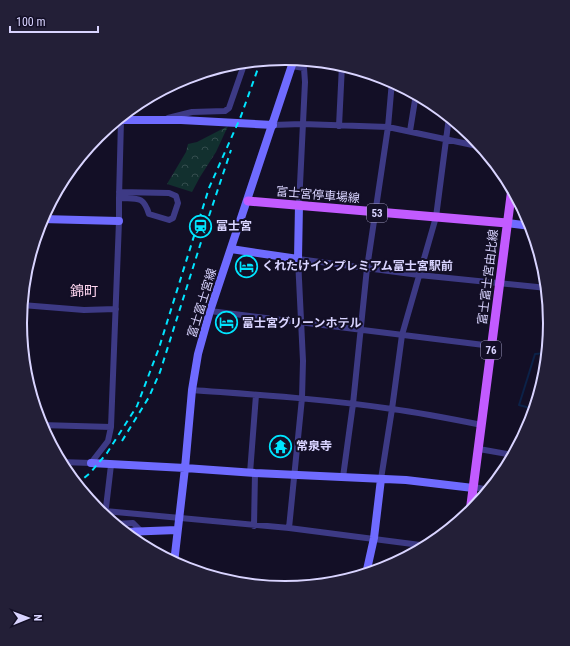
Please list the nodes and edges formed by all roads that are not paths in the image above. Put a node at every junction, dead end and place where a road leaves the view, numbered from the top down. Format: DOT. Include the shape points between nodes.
graph roads {
  1 [pos="292,65"];
  2 [pos="300,66"];
  3 [pos="243,69"];
  4 [pos="342,72"];
  5 [pos="391,88"];
  6 [pos="415,101"];
  7 [pos="126,120"];
  8 [pos="159,120"];
  9 [pos="448,123"];
  10 [pos="302,124"];
  11 [pos="273,125"];
  12 [pos="119,126"];
  13 [pos="339,126"];
  14 [pos="388,126"];
  15 [pos="410,131"];
  16 [pos="446,140"];
  17 [pos="471,145"];
  18 [pos="119,195"];
  19 [pos="510,199"];
  20 [pos="248,201"];
  21 [pos="299,205"];
  22 [pos="376,212"];
  23 [pos="436,216"];
  24 [pos="49,219"];
  25 [pos="119,221"];
  26 [pos="507,223"];
  27 [pos="523,225"];
  28 [pos="231,249"];
  29 [pos="298,259"];
  30 [pos="367,268"];
  31 [pos="419,275"];
  32 [pos="499,283"];
  33 [pos="541,287"];
  34 [pos="28,305"];
  35 [pos="116,309"];
  36 [pos="210,311"];
  37 [pos="302,322"];
  38 [pos="360,330"];
  39 [pos="402,334"];
  40 [pos="492,346"];
  41 [pos="192,390"];
  42 [pos="256,395"];
  43 [pos="302,398"];
  44 [pos="353,404"];
  45 [pos="392,409"];
  46 [pos="48,425"];
  47 [pos="482,425"];
  48 [pos="111,427"];
  49 [pos="479,448"];
  50 [pos="507,454"];
  51 [pos="68,462"];
  52 [pos="91,463"];
  53 [pos="111,465"];
  54 [pos="185,468"];
  55 [pos="253,473"];
  56 [pos="294,475"];
  57 [pos="343,477"];
  58 [pos="381,479"];
  59 [pos="474,487"];
  60 [pos="483,489"];
  61 [pos="472,500"];
  62 [pos="106,508"];
  63 [pos="112,514"];
  64 [pos="179,518"];
  65 [pos="123,524"];
  66 [pos="254,526"];
  67 [pos="289,528"];
  68 [pos="177,530"];
  69 [pos="133,531"];
  70 [pos="141,531"];
  71 [pos="138,535"];
  72 [pos="374,538"];
  73 [pos="417,544"];
  74 [pos="175,556"];
  75 [pos="368,567"];
  1 -- 11 [label="street, 富士富士宮線"];
  2 -- 10 [label="street" via="304,68 305,82"];
  3 -- 8 [label="street" via="229,108 225,111 192,112"];
  4 -- 13 [label="street"];
  5 -- 14 [label="street"];
  6 -- 15 [label="street"];
  7 -- 8 [label="street"];
  8 -- 11 [label="street"];
  9 -- 16 [label="street"];
  10 -- 11 [label="street"];
  10 -- 13 [label="street"];
  10 -- 21 [label="street"];
  11 -- 20 [label="street, 富士富士宮線"];
  12 -- 18 [label="street"];
  13 -- 14 [label="street"];
  14 -- 15 [label="street"];
  14 -- 22 [label="street"];
  15 -- 16 [label="street"];
  16 -- 17 [label="street"];
  16 -- 23 [label="street"];
  18 -- 18 [label="street" via="168,193 176,196 178,203 173,218 169,220 149,214 146,204 141,200"];
  18 -- 25 [label="street"];
  19 -- 26 [label="main road, 富士富士宮由比線 / 76"];
  20 -- 21 [label="main road, 富士宮停車場線 / 53"];
  20 -- 28 [label="street, 富士富士宮線"];
  21 -- 22 [label="main road, 富士宮停車場線 / 53"];
  21 -- 29 [label="street"];
  22 -- 23 [label="main road, 富士宮停車場線 / 53"];
  22 -- 30 [label="street"];
  23 -- 26 [label="main road, 富士宮停車場線 / 53"];
  23 -- 31 [label="street"];
  24 -- 25 [label="street"];
  25 -- 35 [label="street"];
  26 -- 27 [label="street"];
  26 -- 32 [label="main road, 富士富士宮由比線 / 76"];
  28 -- 29 [label="street"];
  28 -- 36 [label="street, 富士富士宮線"];
  29 -- 30 [label="street"];
  29 -- 37 [label="street"];
  30 -- 31 [label="street"];
  30 -- 38 [label="street"];
  31 -- 32 [label="street"];
  31 -- 39 [label="street"];
  32 -- 33 [label="street"];
  32 -- 40 [label="main road, 富士富士宮由比線 / 76"];
  34 -- 35 [label="street" via="84,310"];
  35 -- 48 [label="street"];
  36 -- 37 [label="street"];
  36 -- 41 [label="street, 富士富士宮線" via="198,354"];
  37 -- 38 [label="street"];
  37 -- 43 [label="street"];
  38 -- 39 [label="street"];
  38 -- 44 [label="street"];
  39 -- 40 [label="street"];
  39 -- 45 [label="street"];
  40 -- 47 [label="main road, 富士富士宮由比線 / 76"];
  41 -- 42 [label="street"];
  41 -- 54 [label="street, 富士富士宮線"];
  42 -- 43 [label="street"];
  42 -- 55 [label="street"];
  43 -- 44 [label="street"];
  43 -- 56 [label="street"];
  44 -- 45 [label="street"];
  44 -- 57 [label="street"];
  45 -- 47 [label="street"];
  45 -- 58 [label="street"];
  46 -- 48 [label="street"];
  47 -- 49 [label="main road, 富士富士宮由比線 / 76"];
  48 -- 52 [label="street" via="108,441"];
  49 -- 50 [label="street"];
  49 -- 59 [label="main road, 富士富士宮由比線 / 76"];
  51 -- 52 [label="street"];
  52 -- 53 [label="street"];
  53 -- 54 [label="street"];
  53 -- 62 [label="street"];
  54 -- 55 [label="street"];
  54 -- 64 [label="street, 富士富士宮線"];
  55 -- 56 [label="street"];
  55 -- 66 [label="street"];
  56 -- 57 [label="street"];
  56 -- 67 [label="street"];
  57 -- 58 [label="street"];
  58 -- 59 [label="street"];
  58 -- 72 [label="street"];
  59 -- 60 [label="street"];
  59 -- 61 [label="main road, 富士富士宮由比線 / 76"];
  63 -- 64 [label="street"];
  64 -- 66 [label="street"];
  64 -- 68 [label="street, 富士富士宮線"];
  65 -- 70 [label="street" via="133,523"];
  66 -- 67 [label="street"];
  67 -- 72 [label="street"];
  68 -- 70 [label="street"];
  68 -- 74 [label="street, 富士富士宮線"];
  69 -- 70 [label="street"];
  70 -- 71 [label="street"];
  72 -- 73 [label="street"];
  72 -- 75 [label="street"];
}
